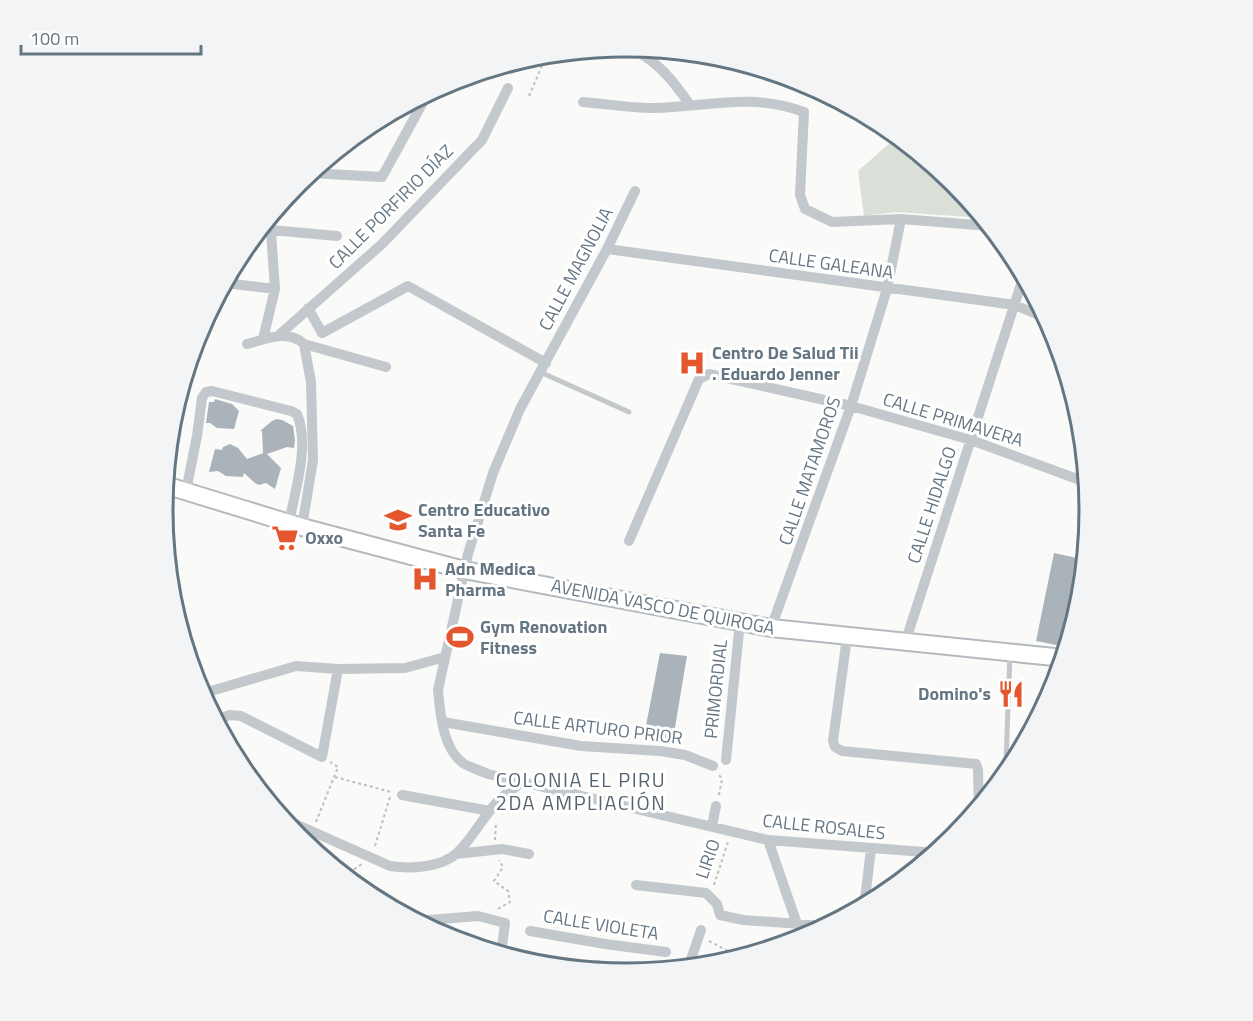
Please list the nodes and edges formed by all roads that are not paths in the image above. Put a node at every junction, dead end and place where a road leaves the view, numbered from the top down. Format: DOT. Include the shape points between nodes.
graph roads {
  1 [pos="650,58"];
  2 [pos="507,88"];
  3 [pos="583,102"];
  4 [pos="690,105"];
  5 [pos="420,107"];
  6 [pos="323,174"];
  7 [pos="635,191"];
  8 [pos="902,219"];
  9 [pos="979,225"];
  10 [pos="271,229"];
  11 [pos="267,234"];
  12 [pos="337,236"];
  13 [pos="607,249"];
  14 [pos="234,284"];
  15 [pos="1020,287"];
  16 [pos="887,288"];
  17 [pos="275,289"];
  18 [pos="1015,305"];
  19 [pos="308,308"];
  20 [pos="1034,313"];
  21 [pos="279,336"];
  22 [pos="263,339"];
  23 [pos="247,344"];
  24 [pos="304,344"];
  25 [pos="387,367"];
  26 [pos="543,368"];
  27 [pos="851,406"];
  28 [pos="629,412"];
  29 [pos="971,440"];
  30 [pos="1079,480"];
  31 [pos="174,488"];
  32 [pos="186,491"];
  33 [pos="295,525"];
  34 [pos="629,541"];
  35 [pos="464,570"];
  36 [pos="740,622"];
  37 [pos="771,628"];
  38 [pos="847,637"];
  39 [pos="904,643"];
  40 [pos="1010,653"];
  41 [pos="445,657"];
  42 [pos="1056,657"];
  43 [pos="338,669"];
  44 [pos="211,691"];
  45 [pos="223,717"];
  46 [pos="443,722"];
  47 [pos="1006,758"];
  48 [pos="726,760"];
  49 [pos="464,764"];
  50 [pos="713,766"];
  51 [pos="524,782"];
  52 [pos="397,793"];
  53 [pos="979,796"];
  54 [pos="716,806"];
  55 [pos="490,811"];
  56 [pos="300,825"];
  57 [pos="712,826"];
  58 [pos="768,840"];
  59 [pos="871,849"];
  60 [pos="924,852"];
  61 [pos="456,854"];
  62 [pos="529,854"];
  63 [pos="636,885"];
  64 [pos="865,896"];
  65 [pos="432,920"];
  66 [pos="800,924"];
  67 [pos="810,925"];
  68 [pos="803,928"];
  69 [pos="530,931"];
  70 [pos="700,933"];
  71 [pos="502,947"];
  72 [pos="666,952"];
  73 [pos="691,959"];
  1 -- 4 [label="street"];
  2 -- 19 [label="street, CALLE PORFIRIO DÍAZ" via="482,140 382,244"];
  3 -- 4 [label="street" via="651,108"];
  4 -- 8 [label="street" via="749,100 804,112 800,195 805,208 832,222"];
  5 -- 6 [label="street" via="382,177"];
  7 -- 13 [label="street, CALLE MAGNOLIA"];
  8 -- 9 [label="street"];
  8 -- 16 [label="street, CALLE MATAMOROS"];
  10 -- 12 [label="street"];
  11 -- 17 [label="street"];
  13 -- 16 [label="street, CALLE GALEANA"];
  13 -- 26 [label="street, CALLE MAGNOLIA"];
  14 -- 17 [label="street"];
  15 -- 18 [label="street, CALLE HIDALGO"];
  16 -- 18 [label="street, CALLE GALEANA"];
  16 -- 27 [label="street, CALLE MATAMOROS"];
  17 -- 22 [label="street"];
  18 -- 20 [label="street, CALLE GALEANA"];
  18 -- 29 [label="street, CALLE HIDALGO"];
  19 -- 21 [label="street, CALLE PORFIRIO DÍAZ"];
  19 -- 26 [label="street" via="322,333 408,285"];
  21 -- 22 [label="street"];
  21 -- 24 [label="street" via="291,336"];
  22 -- 23 [label="street"];
  24 -- 25 [label="street"];
  24 -- 33 [label="street" via="311,382 313,460"];
  26 -- 28 [label="lane"];
  26 -- 35 [label="street, CALLE MAGNOLIA" via="520,409 493,473"];
  27 -- 29 [label="street, CALLE PRIMAVERA"];
  27 -- 34 [label="street, CALLE PRIMAVERA" via="721,376 709,374 699,379"];
  27 -- 37 [label="street, CALLE MATAMOROS"];
  29 -- 30 [label="street, CALLE PRIMAVERA"];
  29 -- 39 [label="street, CALLE HIDALGO"];
  31 -- 32 [label="main road, AVENIDA VASCO DE QUIROGA"];
  32 -- 33 [label="main road, AVENIDA VASCO DE QUIROGA"];
  32 -- 33 [label="street" via="201,398 206,392 291,411 299,419 301,443"];
  33 -- 35 [label="main road, AVENIDA VASCO DE QUIROGA"];
  35 -- 36 [label="main road, AVENIDA VASCO DE QUIROGA"];
  35 -- 41 [label="street, CALLE MAGNOLIA"];
  36 -- 37 [label="main road, AVENIDA VASCO DE QUIROGA"];
  36 -- 48 [label="street, PRIMORDIAL"];
  37 -- 38 [label="main road, AVENIDA VASCO DE QUIROGA"];
  38 -- 39 [label="main road, AVENIDA VASCO DE QUIROGA"];
  38 -- 53 [label="street" via="835,747 842,751 976,764"];
  39 -- 40 [label="main road, AVENIDA VASCO DE QUIROGA"];
  40 -- 42 [label="main road, AVENIDA VASCO DE QUIROGA"];
  40 -- 47 [label="lane"];
  41 -- 43 [label="street" via="405,668"];
  41 -- 46 [label="street, CALLE MAGNOLIA" via="438,690"];
  43 -- 44 [label="street" via="296,666"];
  43 -- 45 [label="street" via="322,757 241,716"];
  46 -- 49 [label="street, CALLE MAGNOLIA" via="453,753"];
  46 -- 50 [label="street, CALLE ARTURO PRIOR" via="581,746 660,751"];
  49 -- 51 [label="street, CALLE ROSALES"];
  51 -- 55 [label="street"];
  51 -- 57 [label="street, CALLE ROSALES"];
  52 -- 55 [label="street"];
  54 -- 57 [label="street"];
  55 -- 61 [label="street"];
  56 -- 61 [label="street" via="390,866 406,868"];
  57 -- 58 [label="street, CALLE ROSALES"];
  58 -- 59 [label="street, CALLE ROSALES"];
  58 -- 66 [label="street"];
  59 -- 60 [label="street, CALLE ROSALES"];
  59 -- 64 [label="street"];
  61 -- 62 [label="street" via="502,849"];
  63 -- 66 [label="street" via="710,896 720,915"];
  65 -- 71 [label="street" via="478,916 505,923"];
  66 -- 67 [label="street"];
  66 -- 68 [label="street"];
  69 -- 72 [label="street, CALLE VIOLETA"];
  70 -- 73 [label="street"];
}
